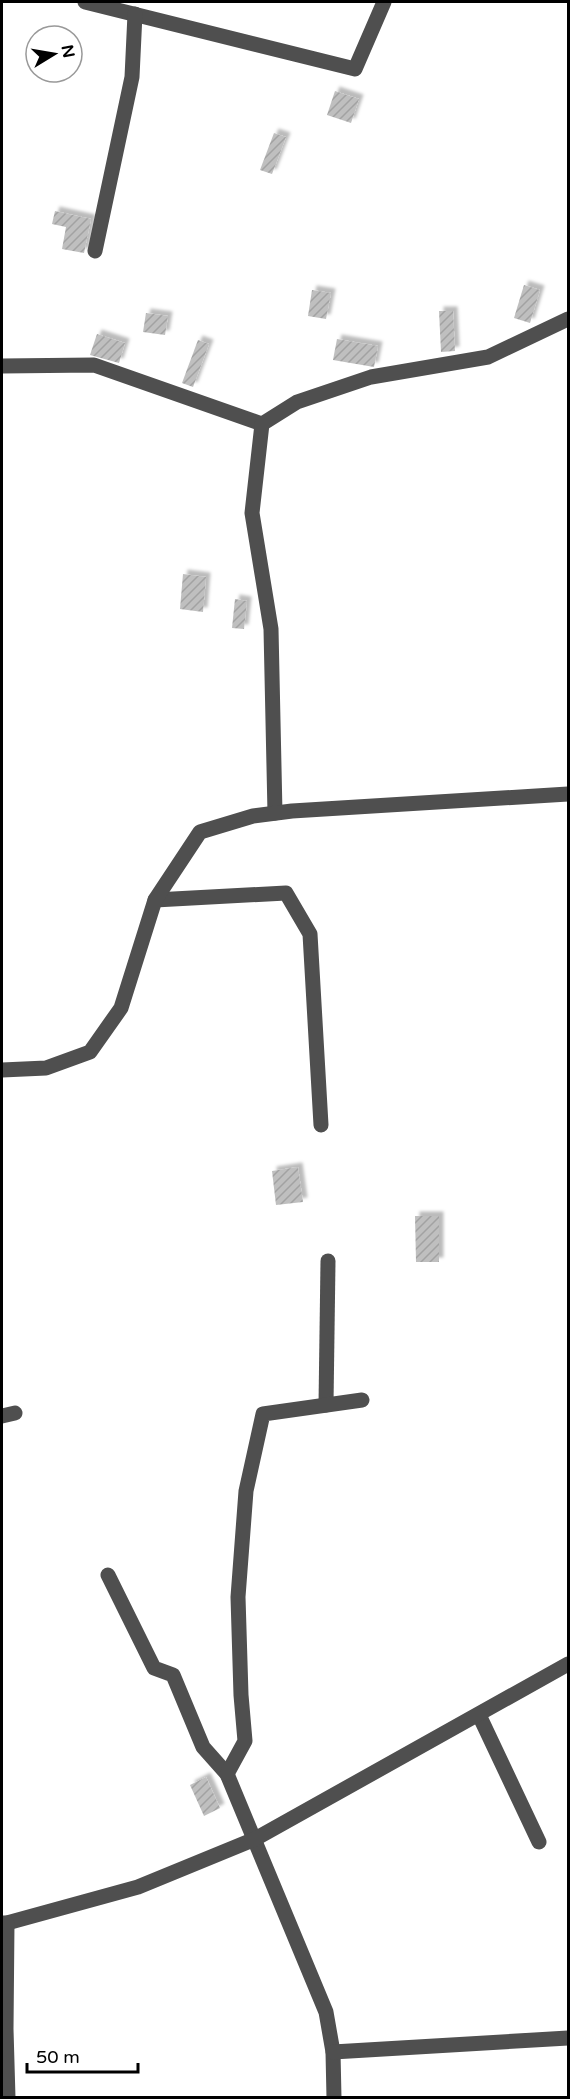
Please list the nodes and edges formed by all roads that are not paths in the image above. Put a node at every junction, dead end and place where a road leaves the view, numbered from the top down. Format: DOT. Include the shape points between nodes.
graph roads {
  1 [pos="85,2"];
  2 [pos="384,2"];
  3 [pos="135,14"];
  4 [pos="95,251"];
  5 [pos="568,319"];
  6 [pos="2,366"];
  7 [pos="262,424"];
  8 [pos="568,794"];
  9 [pos="275,813"];
  10 [pos="155,900"];
  11 [pos="2,1070"];
  12 [pos="321,1125"];
  13 [pos="328,1261"];
  14 [pos="362,1400"];
  15 [pos="326,1405"];
  16 [pos="108,1575"];
  17 [pos="568,1664"];
  18 [pos="479,1715"];
  19 [pos="227,1774"];
  20 [pos="255,1839"];
  21 [pos="540,1842"];
  22 [pos="4,1923"];
  23 [pos="568,2038"];
  24 [pos="333,2052"];
  25 [pos="9,2097"];
  26 [pos="334,2097"];
  1 -- 3 [label="street"];
  2 -- 3 [label="street" via="355,69"];
  3 -- 4 [label="street" via="132,77"];
  5 -- 7 [label="street" via="488,357 371,377 297,402"];
  6 -- 7 [label="street" via="94,365"];
  7 -- 9 [label="street" via="252,513 271,629"];
  8 -- 9 [label="street"];
  9 -- 10 [label="street" via="200,832"];
  10 -- 11 [label="street" via="121,1008 90,1052 46,1068"];
  10 -- 12 [label="street" via="286,893 310,934"];
  13 -- 15 [label="street"];
  14 -- 15 [label="street"];
  15 -- 19 [label="street" via="263,1414 246,1491 238,1597 245,1741"];
  16 -- 19 [label="street" via="153,1668 173,1675 203,1747"];
  17 -- 18 [label="street"];
  18 -- 20 [label="street"];
  18 -- 21 [label="street"];
  19 -- 20 [label="street"];
  20 -- 22 [label="street" via="138,1887"];
  20 -- 24 [label="street" via="326,2012"];
  22 -- 25 [label="street"];
  23 -- 24 [label="street"];
  24 -- 26 [label="street"];
}
